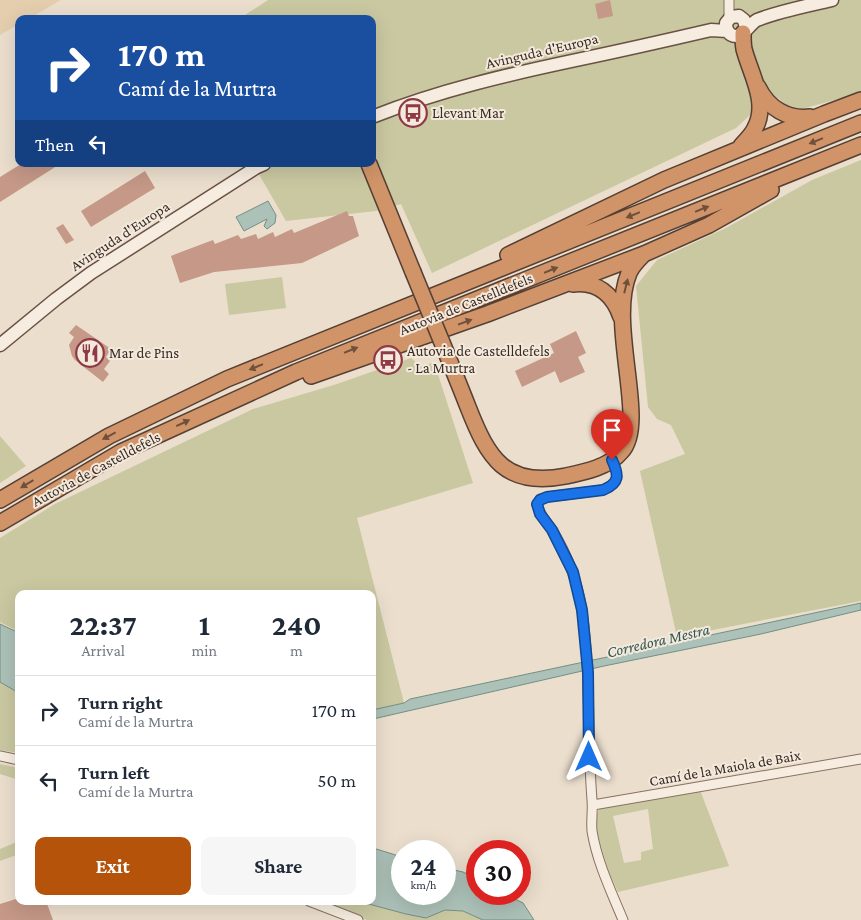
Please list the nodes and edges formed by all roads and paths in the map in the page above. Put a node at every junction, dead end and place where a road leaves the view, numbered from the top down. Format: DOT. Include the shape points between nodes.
graph roads {
  1 [pos="832,0"];
  2 [pos="729,2"];
  3 [pos="737,28"];
  4 [pos="755,81"];
  5 [pos="861,100"];
  6 [pos="824,114"];
  7 [pos="378,115"];
  8 [pos="861,123"];
  9 [pos="861,145"];
  10 [pos="740,148"];
  11 [pos="829,158"];
  12 [pos="257,167"];
  13 [pos="370,167"];
  14 [pos="644,254"];
  15 [pos="562,286"];
  16 [pos="436,294"];
  17 [pos="623,323"];
  18 [pos="0,345"];
  19 [pos="210,410"];
  20 [pos="612,460"];
  21 [pos="0,500"];
  22 [pos="0,523"];
  23 [pos="0,756"];
  24 [pos="15,759"];
  25 [pos="861,759"];
  26 [pos="593,805"];
  27 [pos="319,905"];
  28 [pos="358,920"];
  29 [pos="623,920"];
  1 -- 3 [label="street, Avinguda d'Europa"];
  2 -- 3 [label="street"];
  3 -- 4 [label="highway"];
  3 -- 7 [label="street, Avinguda d'Europa" via="711,30 463,86 408,102"];
  4 -- 6 [label="highway" via="767,101 786,114 804,118"];
  4 -- 10 [label="highway" via="760,103 759,118"];
  5 -- 6 [label="highway"];
  6 -- 10 [label="highway"];
  8 -- 16 [label="highway, Autovia de Castelldefels, one-way"];
  9 -- 11 [label="highway, Autovia de Castelldefels"];
  10 -- 16 [label="highway" via="617,201 487,264"];
  11 -- 14 [label="highway" via="709,225"];
  19 -- 11 [label="highway, Autovia de Castelldefels, one-way" via="296,372"];
  12 -- 18 [label="street, Avinguda d'Europa" via="91,273"];
  13 -- 20 [label="highway, bridge" via="479,436 497,462 509,471 536,479 600,467"];
  14 -- 15 [label="highway"];
  17 -- 14 [label="highway, one-way" via="625,286 630,272"];
  15 -- 17 [label="highway" via="585,283 599,287 616,304"];
  19 -- 15 [label="highway, one-way"];
  16 -- 21 [label="highway, Autovia de Castelldefels, one-way" via="169,406 108,436"];
  17 -- 20 [label="highway" via="631,425 623,450"];
  22 -- 19 [label="highway, Autovia de Castelldefels, one-way" via="121,452"];
  20 -- 26 [label="street" via="617,474 612,486 547,497 537,504 573,572 582,610"];
  23 -- 24 [label="street"];
  25 -- 26 [label="street, Camí de la Maiola de Baix"];
  26 -- 29 [label="street" via="592,830 604,873"];
  27 -- 28 [label="street"];
}
